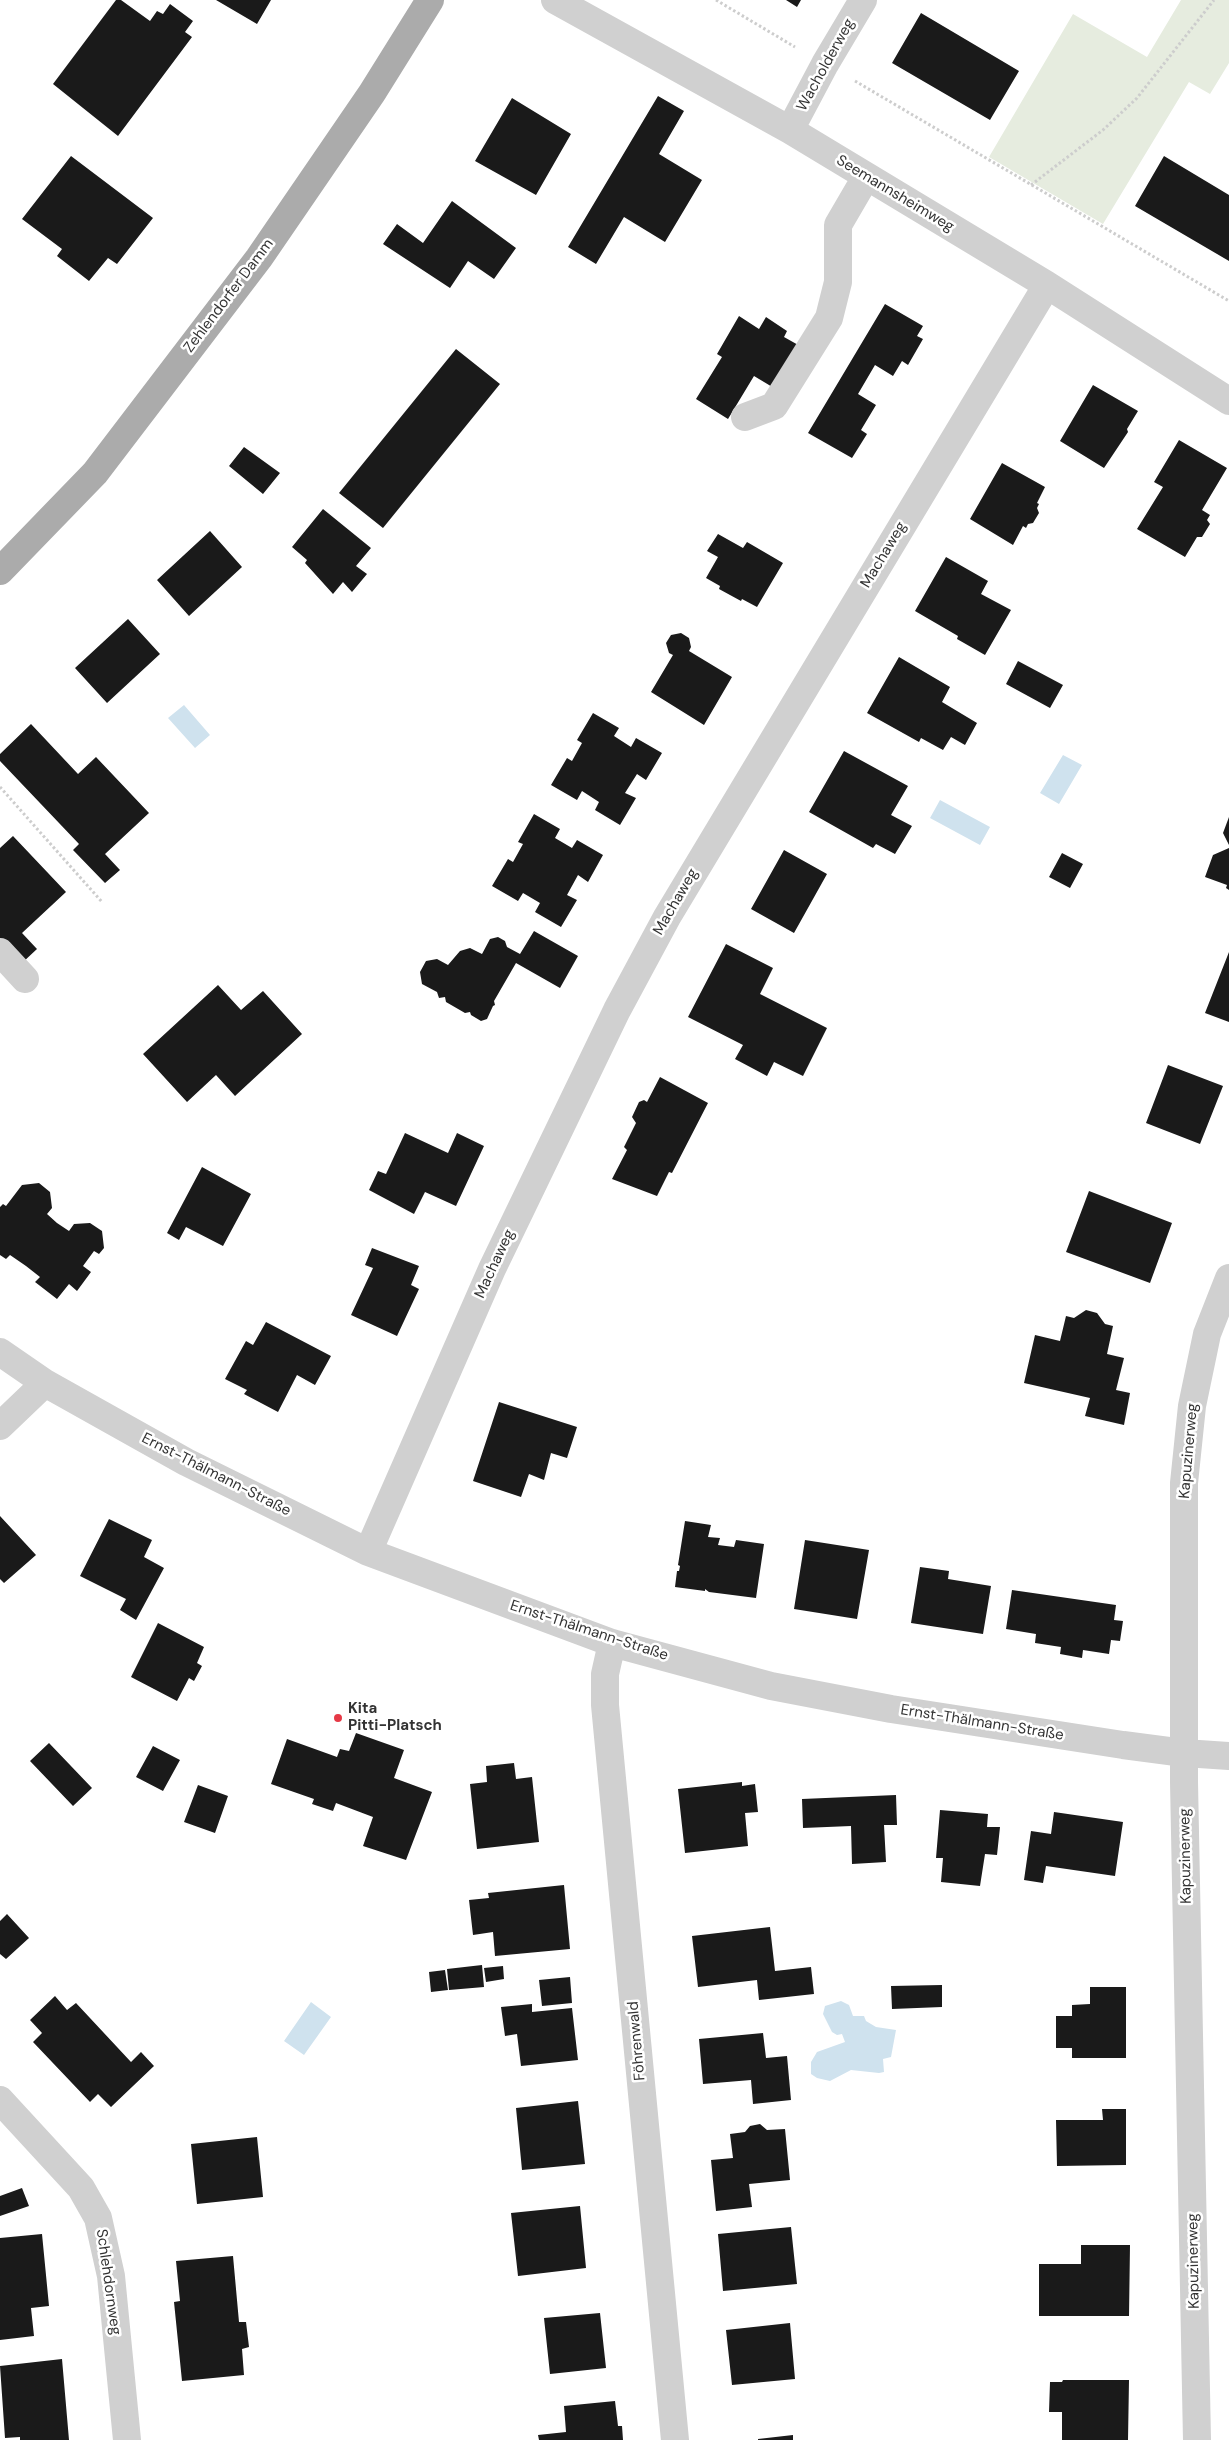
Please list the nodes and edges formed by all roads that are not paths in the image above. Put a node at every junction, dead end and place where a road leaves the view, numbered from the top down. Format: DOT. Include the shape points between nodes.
graph roads {
  1 [pos="430,0"];
  2 [pos="555,0"];
  3 [pos="863,0"];
  4 [pos="790,130"];
  5 [pos="866,177"];
  6 [pos="1047,285"];
  7 [pos="1229,400"];
  8 [pos="745,417"];
  9 [pos="0,572"];
  10 [pos="0,952"];
  11 [pos="25,979"];
  12 [pos="1229,1278"];
  13 [pos="0,1352"];
  14 [pos="45,1383"];
  15 [pos="0,1426"];
  16 [pos="368,1552"];
  17 [pos="612,1643"];
  18 [pos="1184,1753"];
  19 [pos="1229,1756"];
  20 [pos="0,2100"];
  21 [pos="127,2440"];
  22 [pos="675,2440"];
  23 [pos="1198,2440"];
  1 -- 9 [label="main road, Zehlendorfer Damm" via="259,258 95,473"];
  2 -- 4 [label="street, Seemannsheimweg"];
  3 -- 4 [label="street, Wacholderweg"];
  4 -- 5 [label="street, Seemannsheimweg"];
  5 -- 6 [label="street, Seemannsheimweg"];
  5 -- 8 [label="street" via="838,225 838,282 829,318 774,406"];
  6 -- 7 [label="street, Seemannsheimweg"];
  6 -- 16 [label="street, Machaweg" via="666,917 492,1269"];
  10 -- 11 [label="street"];
  12 -- 18 [label="street, Kapuzinerweg" via="1207,1334 1192,1406 1184,1483"];
  13 -- 14 [label="street, Ernst-Thälmann-Straße"];
  14 -- 15 [label="street"];
  14 -- 16 [label="street, Ernst-Thälmann-Straße" via="186,1462"];
  16 -- 17 [label="street, Ernst-Thälmann-Straße"];
  17 -- 18 [label="street, Ernst-Thälmann-Straße" via="771,1686 882,1708"];
  17 -- 22 [label="street, Föhrenwald" via="605,1674 605,1705"];
  18 -- 19 [label="street, Ernst-Thälmann-Straße"];
  18 -- 23 [label="street, Kapuzinerweg"];
  20 -- 21 [label="street, Schlehdornweg" via="81,2188 98,2218 111,2276"];
}
